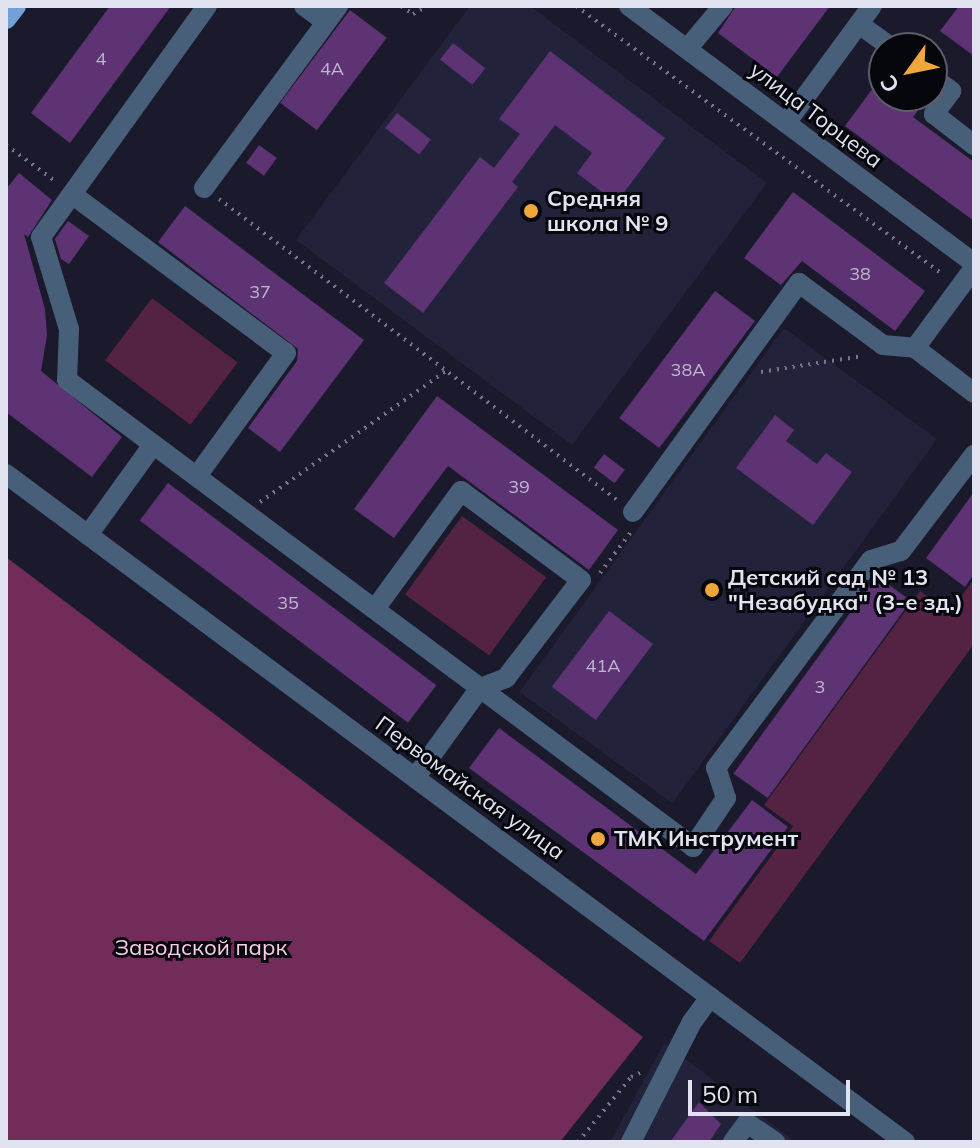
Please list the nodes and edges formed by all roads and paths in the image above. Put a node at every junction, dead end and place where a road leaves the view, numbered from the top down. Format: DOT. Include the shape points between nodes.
graph roads {
  1 [pos="16,6"];
  2 [pos="207,6"];
  3 [pos="304,6"];
  4 [pos="401,6"];
  5 [pos="428,6"];
  6 [pos="576,6"];
  7 [pos="629,6"];
  8 [pos="723,6"];
  9 [pos="872,6"];
  10 [pos="332,14"];
  11 [pos="6,19"];
  12 [pos="859,24"];
  13 [pos="870,32"];
  14 [pos="687,49"];
  15 [pos="935,112"];
  16 [pos="786,123"];
  17 [pos="6,145"];
  18 [pos="974,145"];
  19 [pos="204,188"];
  20 [pos="73,195"];
  21 [pos="974,265"];
  22 [pos="960,287"];
  23 [pos="915,348"];
  24 [pos="869,355"];
  25 [pos="446,371"];
  26 [pos="731,377"];
  27 [pos="974,393"];
  28 [pos="153,445"];
  29 [pos="974,455"];
  30 [pos="6,474"];
  31 [pos="197,476"];
  32 [pos="633,512"];
  33 [pos="245,513"];
  34 [pos="88,535"];
  35 [pos="581,580"];
  36 [pos="375,609"];
  37 [pos="480,688"];
  38 [pos="415,778"];
  39 [pos="710,997"];
  40 [pos="675,1057"];
  41 [pos="578,1142"];
  42 [pos="631,1142"];
  43 [pos="733,1142"];
  44 [pos="775,1142"];
  45 [pos="905,1142"];
  1 -- 11 [label="main road"];
  2 -- 20 [label="street"];
  3 -- 10 [label="street"];
  4 -- 5 [label="path" via="413,14"];
  6 -- 22 [label="path"];
  7 -- 14 [label="street, улица Торцева"];
  8 -- 14 [label="street"];
  9 -- 12 [label="street"];
  10 -- 19 [label="street"];
  12 -- 13 [label="street"];
  12 -- 16 [label="street"];
  14 -- 16 [label="street, улица Торцева"];
  15 -- 18 [label="street"];
  16 -- 21 [label="street, улица Торцева"];
  17 -- 20 [label="path"];
  19 -- 25 [label="path"];
  20 -- 28 [label="street" via="41,237 69,329 67,380"];
  20 -- 31 [label="street" via="286,353"];
  21 -- 22 [label="street"];
  22 -- 23 [label="street"];
  23 -- 26 [label="street" via="883,345 799,283"];
  23 -- 27 [label="street"];
  24 -- 26 [label="path"];
  25 -- 32 [label="path"];
  25 -- 33 [label="path"];
  26 -- 32 [label="street"];
  28 -- 31 [label="street"];
  28 -- 34 [label="street"];
  29 -- 37 [label="street" via="901,551 871,560 716,768 726,798 693,847"];
  30 -- 34 [label="street, Первомайская улица"];
  31 -- 33 [label="street"];
  32 -- 35 [label="path" via="633,529 598,576"];
  33 -- 36 [label="street"];
  34 -- 38 [label="street, Первомайская улица"];
  35 -- 36 [label="street" via="461,491"];
  35 -- 37 [label="street" via="506,678"];
  36 -- 37 [label="street"];
  37 -- 38 [label="street"];
  38 -- 39 [label="street, Первомайская улица"];
  39 -- 40 [label="street"];
  39 -- 45 [label="street, Первомайская улица"];
  40 -- 41 [label="path" via="631,1077"];
  40 -- 42 [label="street"];
  43 -- 44 [label="street" via="747,1123"];
}
